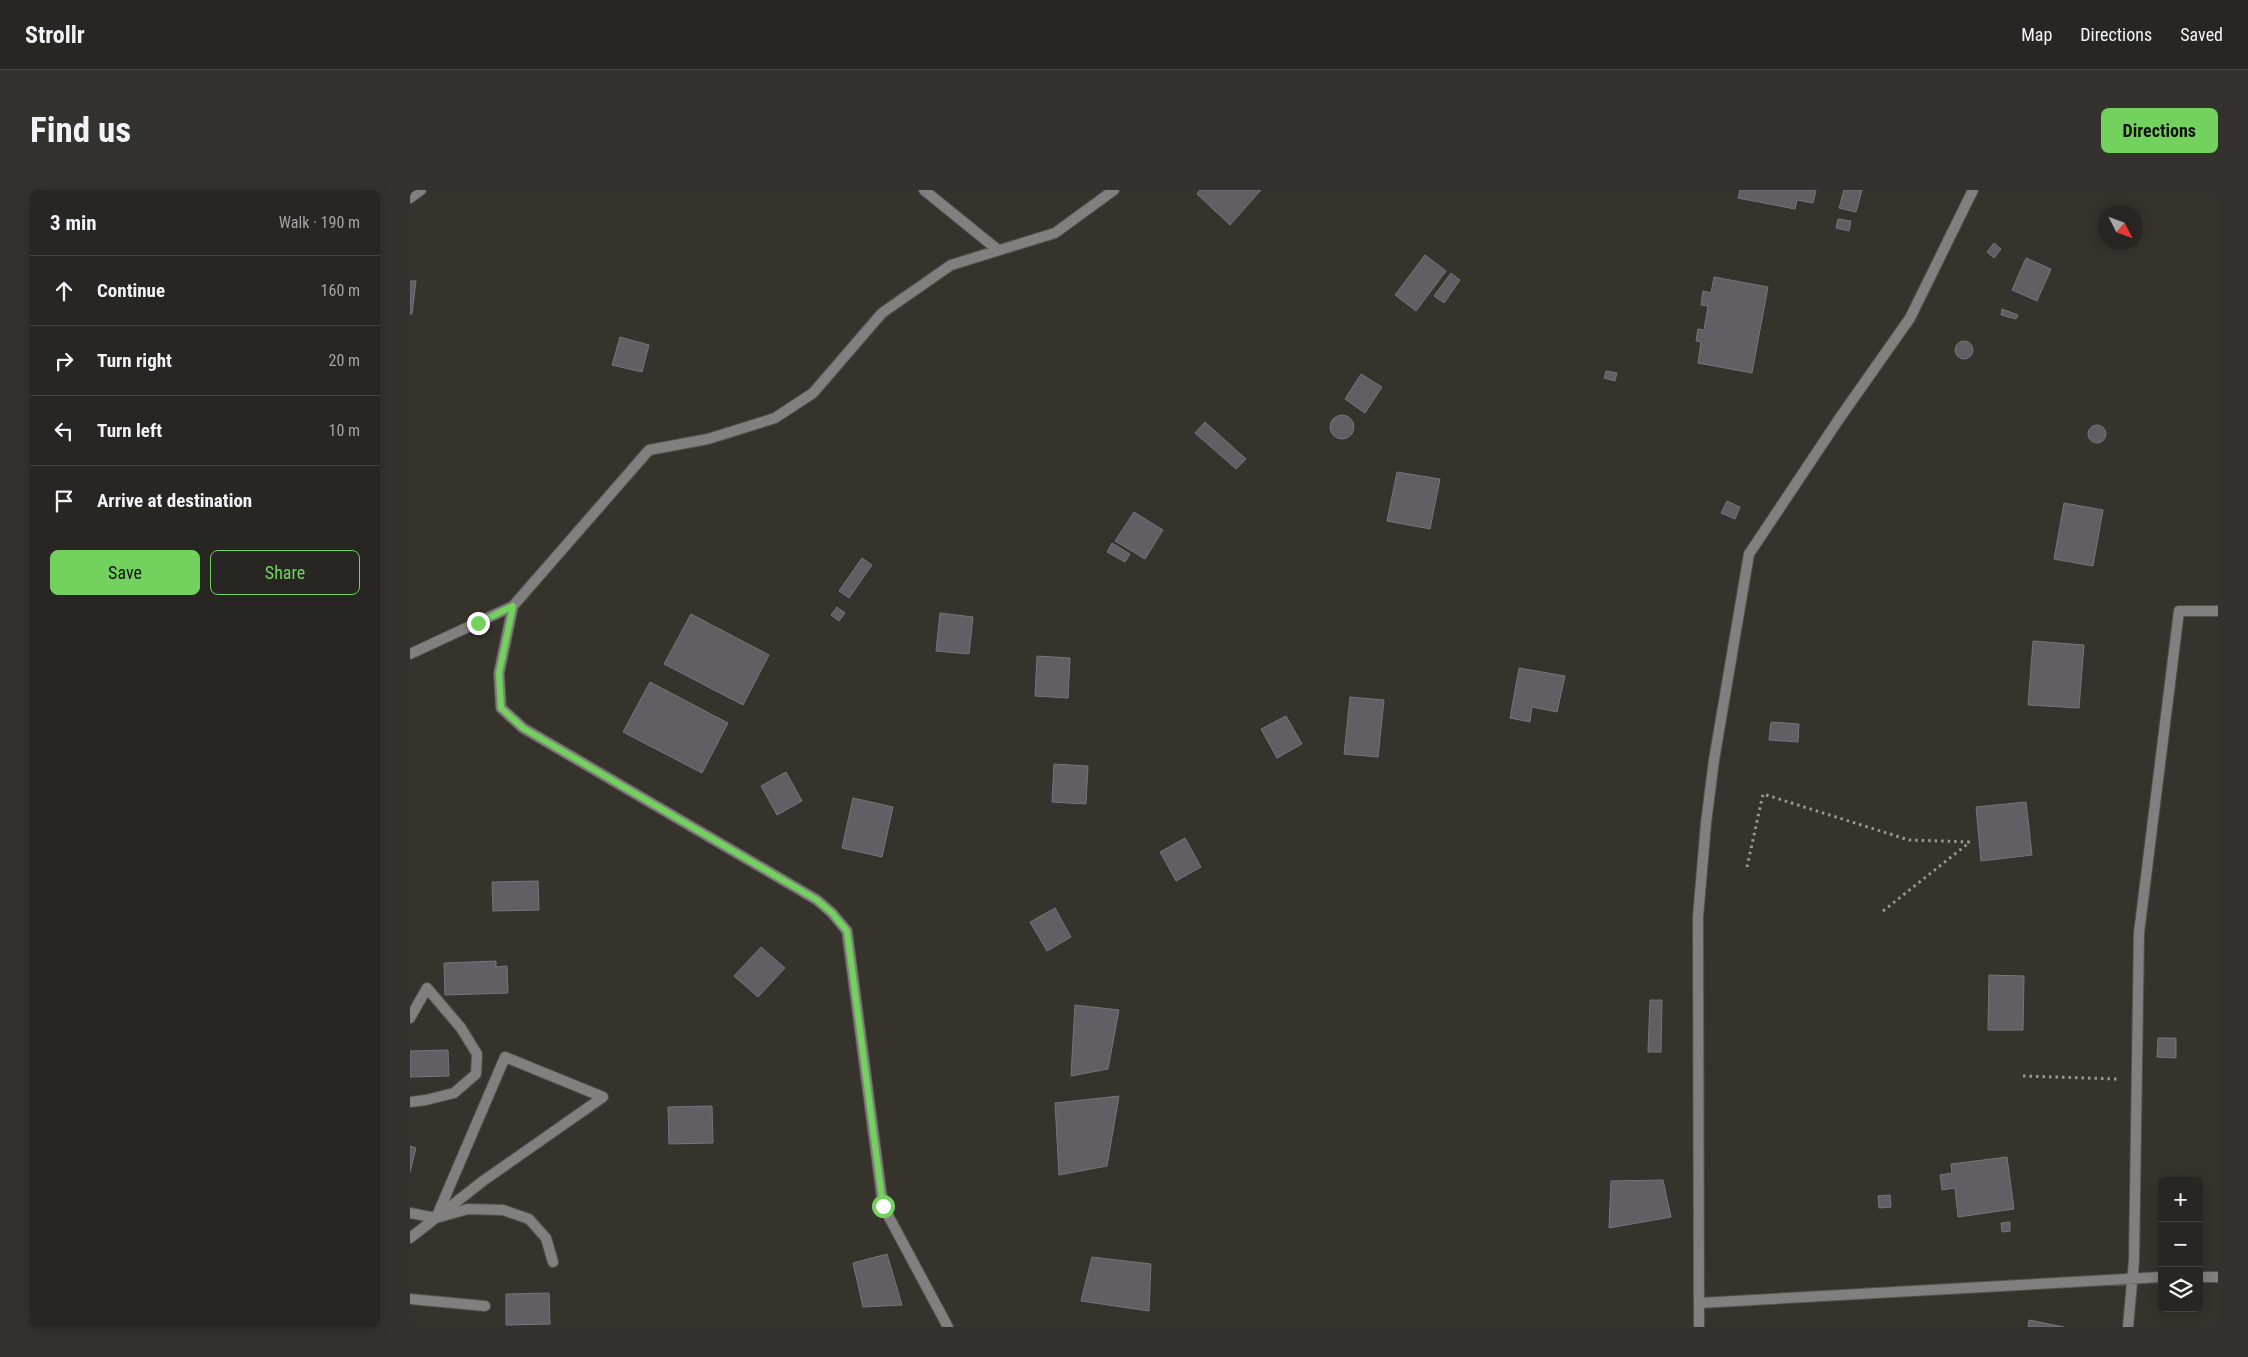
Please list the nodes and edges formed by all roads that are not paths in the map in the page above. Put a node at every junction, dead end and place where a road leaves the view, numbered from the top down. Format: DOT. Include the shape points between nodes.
graph roads {
  1 [pos="421,190"];
  2 [pos="924,190"];
  3 [pos="1114,190"];
  4 [pos="1973,190"];
  5 [pos="410,198"];
  6 [pos="998,250"];
  7 [pos="513,606"];
  8 [pos="2218,611"];
  9 [pos="410,654"];
  10 [pos="410,1018"];
  11 [pos="410,1102"];
  12 [pos="410,1213"];
  13 [pos="436,1218"];
  14 [pos="410,1238"];
  15 [pos="553,1262"];
  16 [pos="2158,1277"];
  17 [pos="2203,1277"];
  18 [pos="2218,1277"];
  19 [pos="2134,1278"];
  20 [pos="410,1299"];
  21 [pos="1700,1303"];
  22 [pos="485,1306"];
  23 [pos="948,1327"];
  24 [pos="1699,1327"];
  25 [pos="2128,1327"];
  1 -- 5 [label="street"];
  2 -- 6 [label="street"];
  3 -- 6 [label="street" via="1056,233"];
  4 -- 21 [label="street" via="1910,318 1749,554 1713,769 1698,918"];
  6 -- 7 [label="street" via="951,265 882,313 813,393 775,418 708,439 649,450"];
  7 -- 9 [label="street"];
  7 -- 23 [label="street" via="499,673 501,708 523,728 817,900 847,931 883,1206"];
  8 -- 19 [label="street" via="2179,611 2140,925"];
  10 -- 11 [label="street" via="428,988 461,1028 476,1054 476,1074 454,1093"];
  12 -- 13 [label="street"];
  13 -- 13 [label="street" via="483,1181 604,1097 505,1057"];
  13 -- 14 [label="street"];
  13 -- 15 [label="street" via="468,1209 503,1210 528,1219 546,1238"];
  16 -- 19 [label="street"];
  17 -- 18 [label="street"];
  19 -- 21 [label="street"];
  19 -- 25 [label="street"];
  20 -- 22 [label="street"];
  21 -- 24 [label="street"];
}
